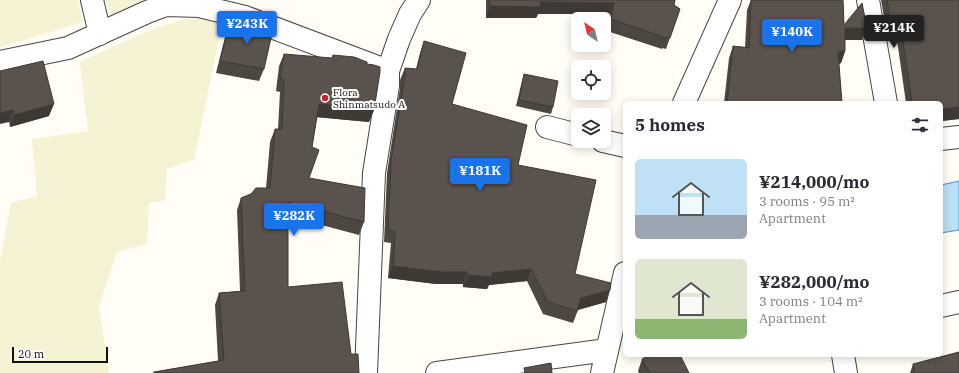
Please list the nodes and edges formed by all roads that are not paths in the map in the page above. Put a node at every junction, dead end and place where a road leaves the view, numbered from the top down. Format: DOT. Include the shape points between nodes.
graph roads {
  1 [pos="92,0"];
  2 [pos="419,0"];
  3 [pos="730,0"];
  4 [pos="868,0"];
  5 [pos="165,2"];
  6 [pos="100,34"];
  7 [pos="0,62"];
  8 [pos="388,70"];
  9 [pos="685,101"];
  10 [pos="886,101"];
  11 [pos="547,127"];
  12 [pos="571,133"];
  13 [pos="959,137"];
  14 [pos="943,139"];
  15 [pos="611,143"];
  16 [pos="623,146"];
  17 [pos="623,282"];
  18 [pos="959,302"];
  19 [pos="943,306"];
  20 [pos="607,350"];
  21 [pos="843,357"];
  22 [pos="366,373"];
  23 [pos="437,373"];
  24 [pos="602,373"];
  25 [pos="846,373"];
  1 -- 6 [label="street"];
  2 -- 8 [label="street" via="410,14"];
  3 -- 9 [label="street"];
  4 -- 10 [label="street"];
  5 -- 6 [label="street"];
  5 -- 8 [label="street" via="199,6 245,17"];
  6 -- 7 [label="street" via="68,48"];
  8 -- 22 [label="street" via="388,86 374,173"];
  11 -- 12 [label="street"];
  13 -- 14 [label="street"];
  15 -- 16 [label="street"];
  17 -- 20 [label="street"];
  18 -- 19 [label="street"];
  20 -- 23 [label="street"];
  20 -- 24 [label="street"];
  21 -- 25 [label="street"];
}
